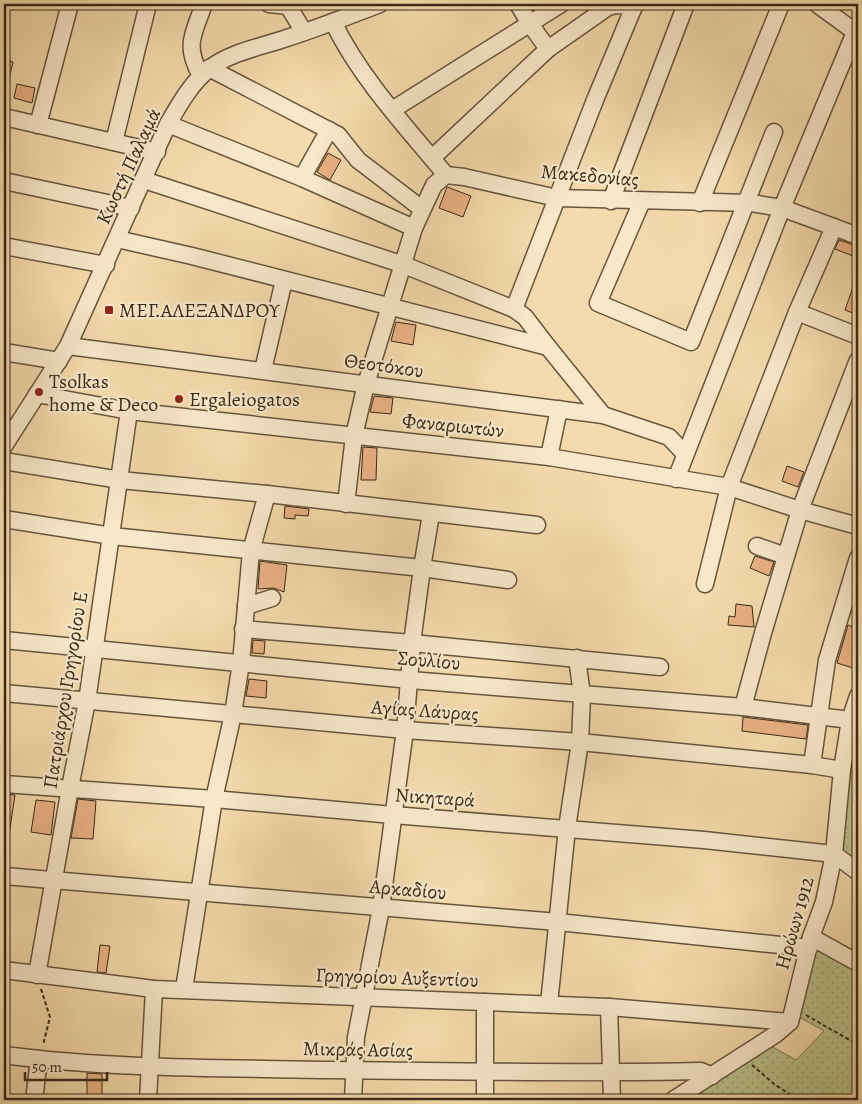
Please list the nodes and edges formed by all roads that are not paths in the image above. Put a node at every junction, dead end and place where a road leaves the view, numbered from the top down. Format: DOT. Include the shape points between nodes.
graph roads {
  1 [pos="70,4"];
  2 [pos="148,4"];
  3 [pos="204,4"];
  4 [pos="269,4"];
  5 [pos="380,4"];
  6 [pos="518,4"];
  7 [pos="561,4"];
  8 [pos="686,4"];
  9 [pos="781,4"];
  10 [pos="817,4"];
  11 [pos="288,5"];
  12 [pos="635,5"];
  13 [pos="356,8"];
  14 [pos="333,22"];
  15 [pos="530,24"];
  16 [pos="304,32"];
  17 [pos="856,33"];
  18 [pos="548,49"];
  19 [pos="205,72"];
  20 [pos="392,110"];
  21 [pos="8,118"];
  22 [pos="168,124"];
  23 [pos="38,125"];
  24 [pos="328,130"];
  25 [pos="774,132"];
  26 [pos="114,142"];
  27 [pos="157,152"];
  28 [pos="432,158"];
  29 [pos="446,175"];
  30 [pos="302,178"];
  31 [pos="144,180"];
  32 [pos="4,181"];
  33 [pos="557,198"];
  34 [pos="612,201"];
  35 [pos="642,201"];
  36 [pos="700,203"];
  37 [pos="746,203"];
  38 [pos="131,208"];
  39 [pos="782,208"];
  40 [pos="422,209"];
  41 [pos="834,227"];
  42 [pos="414,228"];
  43 [pos="858,236"];
  44 [pos="117,239"];
  45 [pos="4,246"];
  46 [pos="106,265"];
  47 [pos="404,265"];
  48 [pos="284,280"];
  49 [pos="390,307"];
  50 [pos="514,309"];
  51 [pos="797,312"];
  52 [pos="858,336"];
  53 [pos="68,346"];
  54 [pos="548,347"];
  55 [pos="4,352"];
  56 [pos="858,360"];
  57 [pos="59,361"];
  58 [pos="263,370"];
  59 [pos="366,384"];
  60 [pos="37,394"];
  61 [pos="559,410"];
  62 [pos="129,411"];
  63 [pos="603,416"];
  64 [pos="354,436"];
  65 [pos="4,446"];
  66 [pos="684,454"];
  67 [pos="549,457"];
  68 [pos="4,461"];
  69 [pos="676,479"];
  70 [pos="120,480"];
  71 [pos="729,487"];
  72 [pos="267,494"];
  73 [pos="346,504"];
  74 [pos="800,510"];
  75 [pos="431,514"];
  76 [pos="4,519"];
  77 [pos="538,525"];
  78 [pos="858,526"];
  79 [pos="112,536"];
  80 [pos="757,546"];
  81 [pos="251,551"];
  82 [pos="786,556"];
  83 [pos="858,558"];
  84 [pos="422,568"];
  85 [pos="508,580"];
  86 [pos="704,584"];
  87 [pos="272,598"];
  88 [pos="246,606"];
  89 [pos="243,629"];
  90 [pos="4,640"];
  91 [pos="412,643"];
  92 [pos="94,650"];
  93 [pos="577,658"];
  94 [pos="241,664"];
  95 [pos="660,667"];
  96 [pos="410,680"];
  97 [pos="4,693"];
  98 [pos="582,696"];
  99 [pos="858,696"];
  100 [pos="87,701"];
  101 [pos="743,707"];
  102 [pos="233,714"];
  103 [pos="820,716"];
  104 [pos="850,720"];
  105 [pos="405,730"];
  106 [pos="580,742"];
  107 [pos="812,765"];
  108 [pos="842,770"];
  109 [pos="4,784"];
  110 [pos="70,788"];
  111 [pos="214,799"];
  112 [pos="393,815"];
  113 [pos="567,828"];
  114 [pos="834,854"];
  115 [pos="858,872"];
  116 [pos="4,876"];
  117 [pos="54,879"];
  118 [pos="199,892"];
  119 [pos="381,908"];
  120 [pos="558,922"];
  121 [pos="810,942"];
  122 [pos="858,963"];
  123 [pos="4,970"];
  124 [pos="37,975"];
  125 [pos="154,989"];
  126 [pos="184,990"];
  127 [pos="364,997"];
  128 [pos="486,1002"];
  129 [pos="549,1004"];
  130 [pos="609,1007"];
  131 [pos="791,1014"];
  132 [pos="4,1054"];
  133 [pos="39,1059"];
  134 [pos="150,1067"];
  135 [pos="354,1070"];
  136 [pos="484,1072"];
  137 [pos="611,1073"];
  138 [pos="712,1076"];
  139 [pos="34,1100"];
  140 [pos="148,1100"];
  141 [pos="353,1100"];
  142 [pos="485,1100"];
  143 [pos="612,1100"];
  144 [pos="673,1100"];
  1 -- 23 [label="street"];
  2 -- 26 [label="street"];
  3 -- 19 [label="street" via="194,33 191,56"];
  4 -- 11 [label="street"];
  5 -- 13 [label="street, Κωστή Παλαμά"];
  6 -- 15 [label="street"];
  7 -- 15 [label="street"];
  8 -- 34 [label="street"];
  9 -- 36 [label="street"];
  10 -- 17 [label="street"];
  11 -- 16 [label="street"];
  12 -- 18 [label="street" via="608,7"];
  12 -- 33 [label="street"];
  13 -- 14 [label="street, Κωστή Παλαμά"];
  14 -- 16 [label="street, Κωστή Παλαμά"];
  14 -- 20 [label="street" via="346,49"];
  15 -- 18 [label="street"];
  15 -- 20 [label="street"];
  16 -- 19 [label="street, Κωστή Παλαμά" via="228,58"];
  17 -- 39 [label="street"];
  18 -- 28 [label="street"];
  19 -- 22 [label="street, Κωστή Παλαμά"];
  19 -- 24 [label="street"];
  20 -- 28 [label="street"];
  21 -- 23 [label="street"];
  22 -- 27 [label="street, Κωστή Παλαμά"];
  22 -- 30 [label="street"];
  23 -- 26 [label="street"];
  24 -- 30 [label="street"];
  24 -- 40 [label="street" via="338,135 358,160"];
  25 -- 37 [label="street"];
  26 -- 27 [label="street"];
  27 -- 31 [label="street, Κωστή Παλαμά"];
  28 -- 29 [label="street"];
  29 -- 33 [label="street, Μακεδονίας"];
  29 -- 40 [label="street" via="434,185"];
  30 -- 42 [label="street"];
  31 -- 38 [label="street, Κωστή Παλαμά"];
  31 -- 47 [label="street"];
  32 -- 38 [label="street"];
  33 -- 34 [label="street, Μακεδονίας"];
  33 -- 50 [label="street"];
  34 -- 35 [label="street, Μακεδονίας"];
  35 -- 36 [label="street, Μακεδονίας"];
  35 -- 37 [label="street" via="598,303 691,342"];
  36 -- 37 [label="street, Μακεδονίας"];
  37 -- 39 [label="street, Μακεδονίας"];
  38 -- 44 [label="street, Κωστή Παλαμά"];
  39 -- 41 [label="street, Μακεδονίας"];
  39 -- 66 [label="street"];
  40 -- 42 [label="street"];
  41 -- 43 [label="street, Μακεδονίας"];
  41 -- 51 [label="street"];
  42 -- 47 [label="street"];
  44 -- 46 [label="street, Κωστή Παλαμά"];
  44 -- 48 [label="street"];
  45 -- 46 [label="street"];
  46 -- 53 [label="street, Κωστή Παλαμά"];
  47 -- 49 [label="street"];
  47 -- 50 [label="street"];
  48 -- 49 [label="street"];
  48 -- 58 [label="street"];
  49 -- 54 [label="street"];
  49 -- 59 [label="street"];
  50 -- 54 [label="street" via="525,317"];
  51 -- 52 [label="street"];
  51 -- 71 [label="street"];
  53 -- 57 [label="street, Κωστή Παλαμά"];
  53 -- 58 [label="street, Θεοτόκου"];
  54 -- 63 [label="street"];
  55 -- 57 [label="street"];
  56 -- 74 [label="street"];
  57 -- 60 [label="street, Κωστή Παλαμά"];
  58 -- 59 [label="street, Θεοτόκου"];
  59 -- 61 [label="street, Θεοτόκου"];
  59 -- 64 [label="street"];
  60 -- 62 [label="street, Φαναριωτών"];
  60 -- 65 [label="street, Κωστή Παλαμά"];
  61 -- 63 [label="street, Θεοτόκου"];
  61 -- 67 [label="street"];
  62 -- 64 [label="street, Φαναριωτών"];
  62 -- 70 [label="street, Πατριάρχου Γρηγορίου Ε"];
  63 -- 66 [label="street, Θεοτόκου" via="669,437"];
  64 -- 67 [label="street, Φαναριωτών"];
  64 -- 73 [label="street"];
  66 -- 69 [label="street"];
  67 -- 69 [label="street, Φαναριωτών"];
  68 -- 70 [label="street"];
  69 -- 71 [label="street, Φαναριωτών"];
  70 -- 72 [label="street"];
  70 -- 79 [label="street, Πατριάρχου Γρηγορίου Ε"];
  71 -- 74 [label="street, Φαναριωτών"];
  71 -- 86 [label="street"];
  72 -- 73 [label="street"];
  72 -- 81 [label="street"];
  73 -- 75 [label="street"];
  74 -- 78 [label="street, Φαναριωτών"];
  74 -- 82 [label="street"];
  75 -- 77 [label="street"];
  75 -- 84 [label="street"];
  76 -- 79 [label="street"];
  79 -- 81 [label="street"];
  79 -- 92 [label="street, Πατριάρχου Γρηγορίου Ε"];
  80 -- 82 [label="street"];
  81 -- 84 [label="street"];
  81 -- 88 [label="street"];
  82 -- 101 [label="street"];
  83 -- 103 [label="street" via="826,660"];
  84 -- 85 [label="street"];
  84 -- 91 [label="street"];
  87 -- 88 [label="street"];
  88 -- 89 [label="street"];
  89 -- 91 [label="street"];
  89 -- 94 [label="street"];
  90 -- 92 [label="street, Σουλίου"];
  91 -- 93 [label="street"];
  91 -- 96 [label="street"];
  92 -- 94 [label="street, Σουλίου"];
  92 -- 100 [label="street, Πατριάρχου Γρηγορίου Ε"];
  93 -- 95 [label="street"];
  93 -- 98 [label="street"];
  94 -- 96 [label="street, Σουλίου"];
  94 -- 102 [label="street"];
  96 -- 98 [label="street, Σουλίου"];
  96 -- 105 [label="street"];
  97 -- 100 [label="street, Αγίας Λάυρας"];
  98 -- 101 [label="street, Σουλίου"];
  98 -- 106 [label="street"];
  99 -- 104 [label="street, Ηρώων 1912"];
  100 -- 102 [label="street, Αγίας Λάυρας"];
  100 -- 110 [label="street, Πατριάρχου Γρηγορίου Ε"];
  101 -- 103 [label="street, Σουλίου"];
  102 -- 105 [label="street, Αγίας Λάυρας"];
  102 -- 111 [label="street"];
  103 -- 104 [label="street, Σουλίου"];
  103 -- 107 [label="street"];
  104 -- 108 [label="street, Ηρώων 1912"];
  105 -- 106 [label="street, Αγίας Λάυρας"];
  105 -- 112 [label="street"];
  106 -- 107 [label="street, Αγίας Λάυρας"];
  106 -- 113 [label="street"];
  107 -- 108 [label="street, Αγίας Λάυρας"];
  108 -- 114 [label="street, Ηρώων 1912"];
  109 -- 110 [label="street, Νικηταρά"];
  110 -- 111 [label="street, Νικηταρά"];
  110 -- 117 [label="street, Πατριάρχου Γρηγορίου Ε"];
  111 -- 112 [label="street, Νικηταρά"];
  111 -- 118 [label="street"];
  112 -- 113 [label="street, Νικηταρά"];
  112 -- 119 [label="street"];
  113 -- 114 [label="street, Νικηταρά"];
  113 -- 120 [label="street"];
  114 -- 115 [label="street"];
  114 -- 121 [label="street, Ηρώων 1912" via="824,902"];
  116 -- 117 [label="street, Αρκαδίου"];
  117 -- 118 [label="street, Αρκαδίου"];
  117 -- 124 [label="street, Πατριάρχου Γρηγορίου Ε"];
  118 -- 119 [label="street, Αρκαδίου"];
  118 -- 126 [label="street"];
  119 -- 120 [label="street, Αρκαδίου"];
  119 -- 127 [label="street"];
  120 -- 121 [label="street, Αρκαδίου"];
  120 -- 129 [label="street"];
  121 -- 122 [label="street"];
  121 -- 131 [label="street, Ηρώων 1912"];
  123 -- 124 [label="street, Γρηγορίου Αυξεντίου"];
  124 -- 125 [label="street, Γρηγορίου Αυξεντίου"];
  125 -- 126 [label="street, Γρηγορίου Αυξεντίου"];
  125 -- 134 [label="street"];
  126 -- 127 [label="street, Γρηγορίου Αυξεντίου"];
  127 -- 128 [label="street, Γρηγορίου Αυξεντίου"];
  127 -- 135 [label="street"];
  128 -- 129 [label="street, Γρηγορίου Αυξεντίου"];
  128 -- 136 [label="street"];
  129 -- 130 [label="street, Γρηγορίου Αυξεντίου"];
  130 -- 131 [label="street, Γρηγορίου Αυξεντίου"];
  130 -- 137 [label="street"];
  131 -- 138 [label="street" via="776,1034"];
  132 -- 133 [label="street, Μικράς Ασίας"];
  133 -- 134 [label="street, Μικράς Ασίας"];
  133 -- 139 [label="street"];
  134 -- 135 [label="street, Μικράς Ασίας"];
  134 -- 140 [label="street"];
  135 -- 136 [label="street, Μικράς Ασίας"];
  135 -- 141 [label="street"];
  136 -- 137 [label="street, Μικράς Ασίας"];
  136 -- 142 [label="street"];
  137 -- 138 [label="street, Μικράς Ασίας" via="701,1071"];
  137 -- 143 [label="street"];
  138 -- 144 [label="street"];
}
